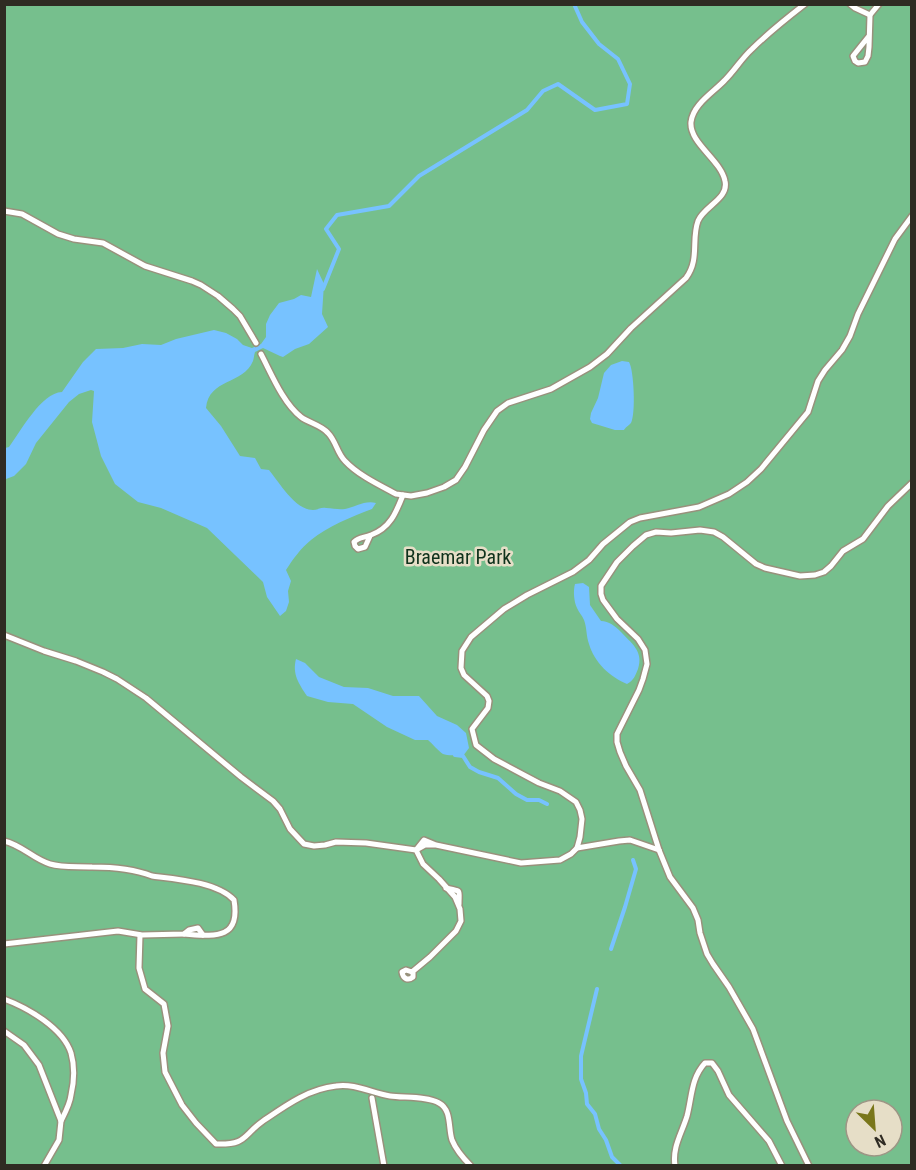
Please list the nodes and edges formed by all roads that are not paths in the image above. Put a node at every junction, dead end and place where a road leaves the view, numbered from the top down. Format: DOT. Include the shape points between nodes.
graph roads {
  1 [pos="805,4"];
  2 [pos="850,4"];
  3 [pos="879,4"];
  4 [pos="870,15"];
  5 [pos="869,36"];
  6 [pos="4,211"];
  7 [pos="912,216"];
  8 [pos="256,343"];
  9 [pos="261,354"];
  10 [pos="912,483"];
  11 [pos="403,495"];
  12 [pos="370,536"];
  13 [pos="4,635"];
  14 [pos="4,841"];
  15 [pos="577,848"];
  16 [pos="416,850"];
  17 [pos="659,850"];
  18 [pos="140,935"];
  19 [pos="4,944"];
  20 [pos="412,972"];
  21 [pos="4,999"];
  22 [pos="4,1031"];
  23 [pos="372,1098"];
  24 [pos="61,1121"];
  25 [pos="45,1166"];
  26 [pos="384,1166"];
  27 [pos="471,1166"];
  28 [pos="675,1166"];
  29 [pos="782,1166"];
  30 [pos="809,1166"];
  1 -- 11 [label="lane" via="751,50 693,115 692,132 722,173 725,187 697,224 694,259 686,278 590,367 551,389 508,403 497,411 456,480 427,493"];
  2 -- 4 [label="lane"];
  3 -- 4 [label="lane"];
  4 -- 5 [label="lane"];
  5 -- 5 [label="lane" via="868,56 865,62 858,63 853,56"];
  6 -- 8 [label="lane" via="22,214 58,234 103,243 145,266 201,285 240,316"];
  7 -- 15 [label="lane" via="895,239 850,336 818,381 808,412 761,469 729,494 699,507 630,522 573,572 504,609 471,637 462,651 464,675 489,701 472,729 476,745 494,759 576,802 582,819"];
  9 -- 11 [label="lane" via="291,407 331,436 346,463"];
  10 -- 17 [label="lane" via="862,539 843,551 824,572 815,575 800,576 765,568 723,537 700,530 646,536 617,562 604,580 603,600 645,650 643,679 617,734 617,742 640,790"];
  11 -- 12 [label="lane" via="391,521"];
  13 -- 16 [label="lane" via="89,666 146,698 273,801 304,844 366,843"];
  14 -- 18 [label="lane" via="50,864 145,873 201,884 228,893 234,900 235,921 223,934 203,935 198,928 184,934"];
  15 -- 16 [label="lane" via="560,860 522,863 424,840"];
  15 -- 17 [label="lane" via="630,840"];
  16 -- 20 [label="lane" via="423,864 455,897 461,921 446,942"];
  17 -- 30 [label="lane" via="670,877 698,920 712,964 753,1029 787,1121"];
  18 -- 19 [label="lane" via="118,931"];
  18 -- 27 [label="lane" via="139,968 145,989 164,1004 168,1026 163,1053 165,1072 182,1105 216,1144 243,1139 260,1123 300,1098 338,1085 441,1103 447,1111 452,1139"];
  21 -- 24 [label="lane" via="47,1022 71,1053 71,1097"];
  22 -- 24 [label="lane" via="24,1045 39,1065"];
  23 -- 26 [label="lane"];
  24 -- 25 [label="lane" via="59,1140"];
  28 -- 29 [label="lane" via="674,1156 694,1082 705,1063 712,1063 718,1071 729,1095 769,1141"];
}
